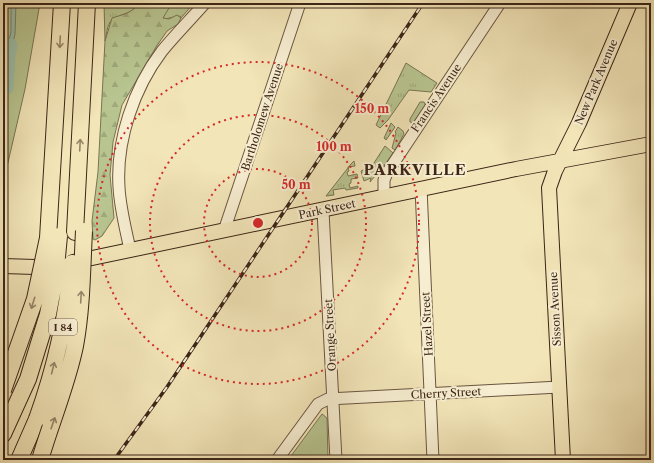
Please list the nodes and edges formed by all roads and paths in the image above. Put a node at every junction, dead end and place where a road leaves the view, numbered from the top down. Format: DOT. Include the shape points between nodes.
graph roads {
  1 [pos="62,3"];
  2 [pos="88,3"];
  3 [pos="205,3"];
  4 [pos="300,3"];
  5 [pos="500,3"];
  6 [pos="630,3"];
  7 [pos="651,144"];
  8 [pos="560,160"];
  9 [pos="421,188"];
  10 [pos="384,197"];
  11 [pos="323,211"];
  12 [pos="224,231"];
  13 [pos="80,232"];
  14 [pos="54,237"];
  15 [pos="130,250"];
  16 [pos="3,266"];
  17 [pos="559,387"];
  18 [pos="3,390"];
  19 [pos="430,394"];
  20 [pos="333,399"];
  21 [pos="3,434"];
  22 [pos="19,460"];
  23 [pos="40,460"];
  24 [pos="277,460"];
  25 [pos="336,460"];
  26 [pos="433,460"];
  27 [pos="563,460"];
  1 -- 14 [label="highway, one-way" via="54,160"];
  13 -- 2 [label="highway, I 84, one-way" via="78,184"];
  3 -- 15 [label="street" via="161,52 138,92 130,114 119,174 121,205"];
  4 -- 12 [label="street, Bartholomew Avenue"];
  5 -- 10 [label="street, Francis Avenue" via="387,173 384,180"];
  6 -- 8 [label="main road, New Park Avenue"];
  7 -- 8 [label="main road, Park Street"];
  8 -- 9 [label="main road, Park Street"];
  8 -- 17 [label="main road, Sisson Avenue" via="550,182 549,194"];
  9 -- 10 [label="main road, Park Street"];
  9 -- 19 [label="street, Hazel Street"];
  10 -- 11 [label="main road, Park Street"];
  11 -- 12 [label="main road, Park Street"];
  11 -- 20 [label="street, Orange Street"];
  12 -- 15 [label="main road, Park Street"];
  22 -- 13 [label="highway, I 84, one-way, bridge" via="37,419 51,375 62,331"];
  23 -- 13 [label="highway, one-way, bridge" via="65,387 76,341 80,310"];
  14 -- 18 [label="highway, one-way, bridge"];
  14 -- 21 [label="highway, bridge" via="55,278 42,338 28,379"];
  15 -- 16 [label="main road, Park Street" via="50,266"];
  17 -- 19 [label="street, Cherry Street"];
  17 -- 27 [label="main road, Sisson Avenue"];
  19 -- 20 [label="street, Cherry Street"];
  19 -- 26 [label="street, Hazel Street"];
  20 -- 24 [label="street" via="318,404"];
  20 -- 25 [label="street, Orange Street"];
}
